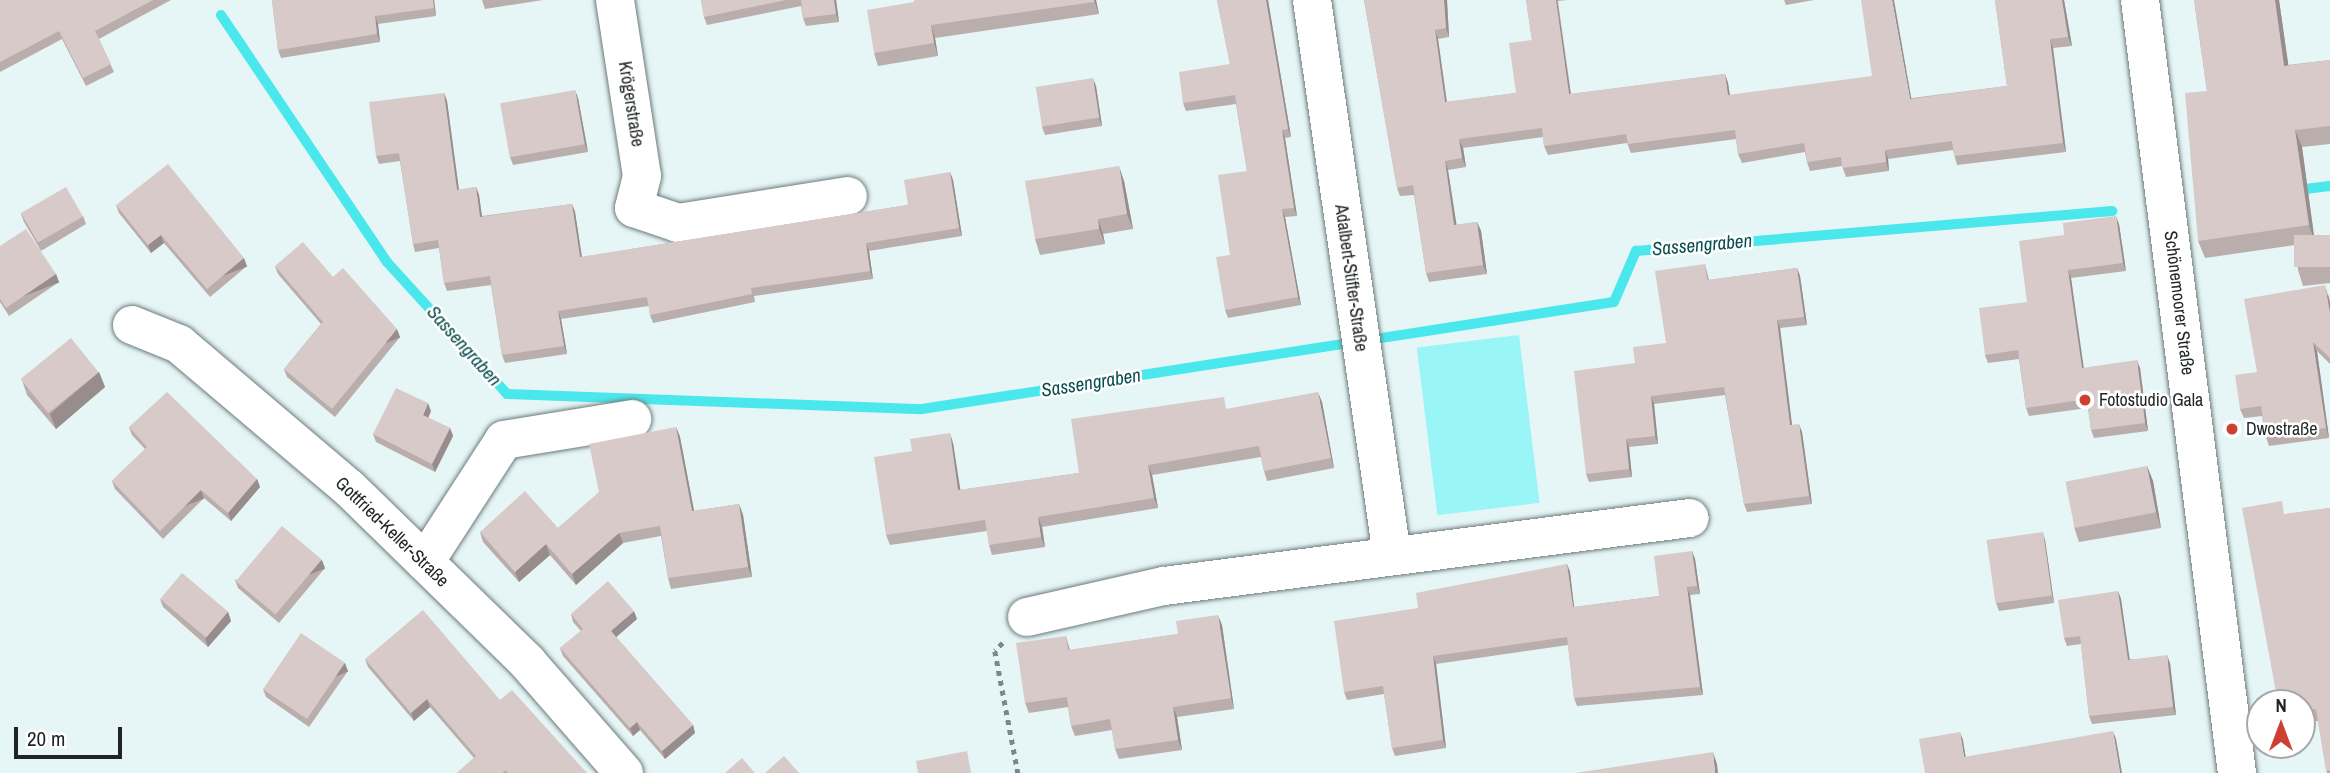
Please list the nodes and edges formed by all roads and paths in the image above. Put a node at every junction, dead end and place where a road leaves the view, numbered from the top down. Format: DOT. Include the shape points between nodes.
graph roads {
  1 [pos="615,0"];
  2 [pos="1312,0"];
  3 [pos="2140,0"];
  4 [pos="848,197"];
  5 [pos="132,325"];
  6 [pos="632,419"];
  7 [pos="1690,517"];
  8 [pos="1392,556"];
  9 [pos="425,562"];
  10 [pos="1027,617"];
  11 [pos="624,773"];
  12 [pos="1018,773"];
  13 [pos="2237,773"];
  1 -- 4 [label="street, Krögerstraße" via="642,176 635,208 678,223"];
  2 -- 8 [label="street, Adalbert-Stifter-Straße"];
  3 -- 13 [label="street, Schönemoorer Straße"];
  5 -- 9 [label="street, Gottfried-Keller-Straße" via="179,344 350,489"];
  6 -- 9 [label="street" via="503,440"];
  7 -- 8 [label="street"];
  8 -- 10 [label="street" via="1164,586"];
  9 -- 11 [label="street, Gottfried-Keller-Straße" via="528,663"];
  10 -- 12 [label="path" via="995,651"];
}
